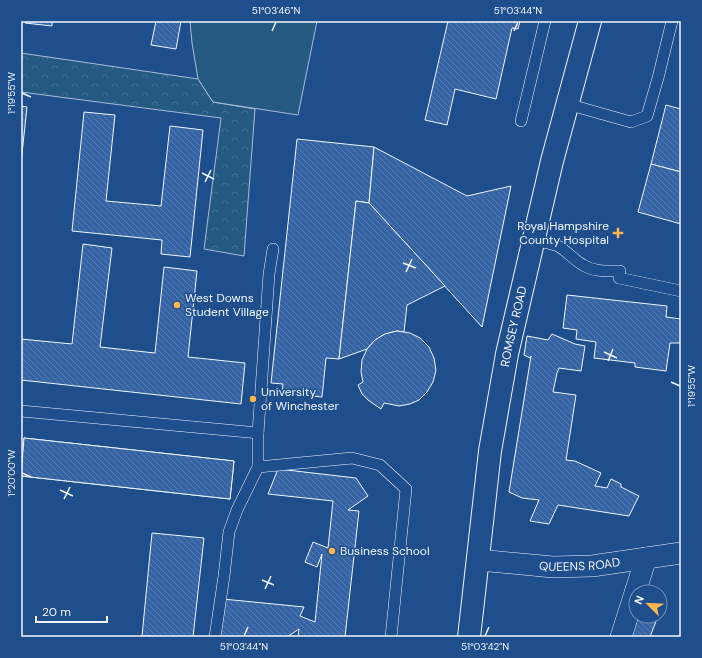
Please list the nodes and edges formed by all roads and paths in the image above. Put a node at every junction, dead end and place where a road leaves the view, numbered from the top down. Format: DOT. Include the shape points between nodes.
graph roads {
  1 [pos="546,21"];
  2 [pos="590,21"];
  3 [pos="672,21"];
  4 [pos="567,104"];
  5 [pos="521,121"];
  6 [pos="533,240"];
  7 [pos="273,249"];
  8 [pos="681,291"];
  9 [pos="21,411"];
  10 [pos="258,433"];
  11 [pos="258,467"];
  12 [pos="681,553"];
  13 [pos="646,558"];
  14 [pos="478,560"];
  15 [pos="215,637"];
  16 [pos="391,637"];
  17 [pos="469,637"];
  18 [pos="621,637"];
  1 -- 5 [label="lane"];
  2 -- 4 [label="main road, ROMSEY ROAD"];
  3 -- 4 [label="lane" via="647,116 631,122"];
  4 -- 6 [label="main road, ROMSEY ROAD"];
  6 -- 8 [label="lane" via="555,245 582,265 592,269"];
  6 -- 14 [label="main road, ROMSEY ROAD" via="507,354 490,451"];
  7 -- 10 [label="lane"];
  9 -- 10 [label="lane"];
  10 -- 11 [label="lane"];
  11 -- 15 [label="lane" via="229,532"];
  11 -- 16 [label="lane" via="352,458 380,466 406,489"];
  12 -- 13 [label="street, QUEENS ROAD"];
  13 -- 14 [label="street, QUEENS ROAD" via="592,566 553,567"];
  13 -- 18 [label="street"];
  14 -- 17 [label="main road, ROMSEY ROAD"];
}
